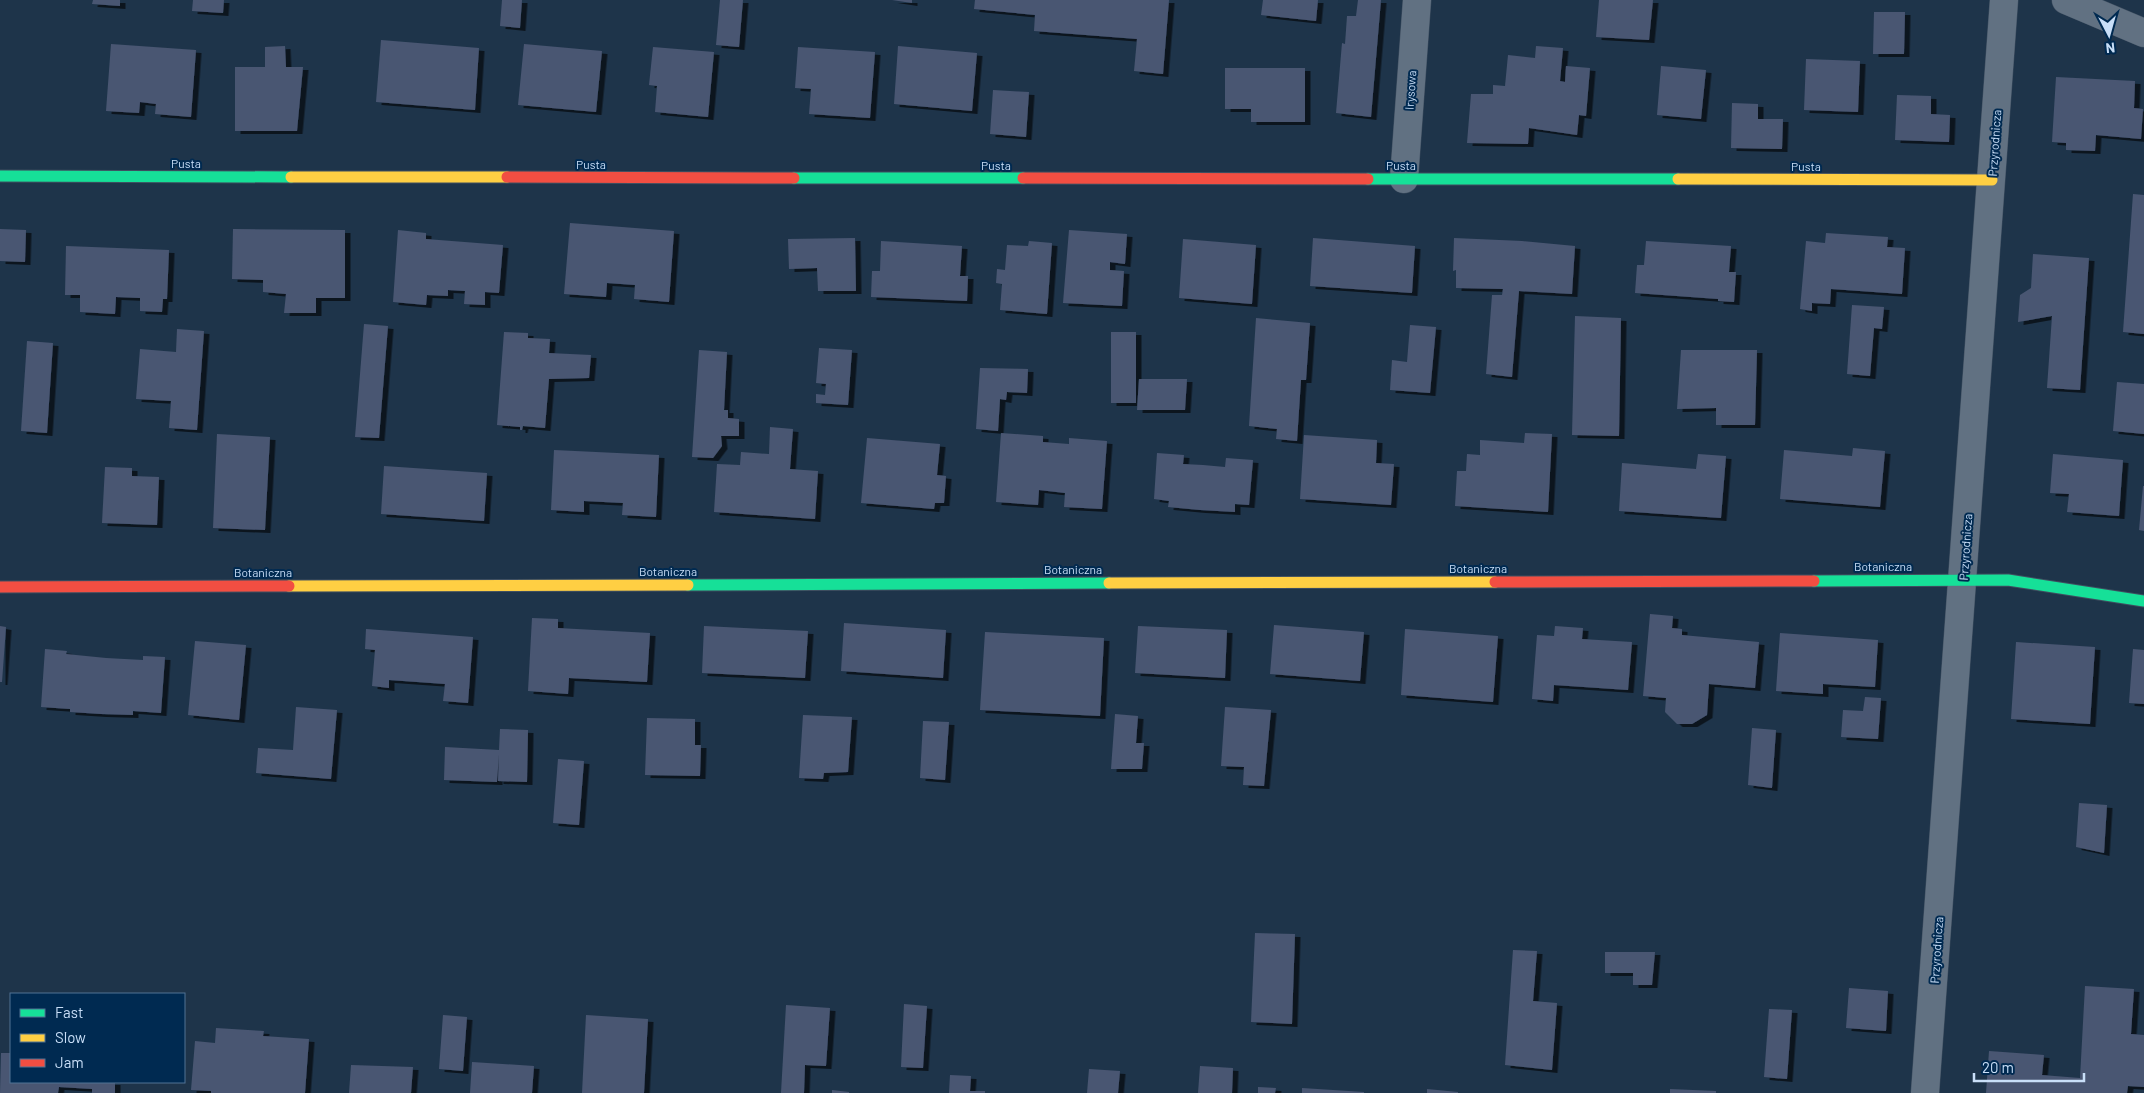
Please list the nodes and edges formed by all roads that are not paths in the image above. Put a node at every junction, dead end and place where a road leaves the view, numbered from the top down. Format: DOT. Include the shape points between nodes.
graph roads {
  1 [pos="1417,0"];
  2 [pos="2004,0"];
  3 [pos="2066,0"];
  4 [pos="2144,33"];
  5 [pos="0,176"];
  6 [pos="1404,179"];
  7 [pos="1992,180"];
  8 [pos="1963,580"];
  9 [pos="0,587"];
  10 [pos="2144,601"];
  11 [pos="1925,1093"];
  1 -- 6 [label="street, Irysowa"];
  2 -- 7 [label="street, Przyrodnicza"];
  3 -- 4 [label="street"];
  5 -- 6 [label="street, Pusta"];
  6 -- 7 [label="street, Pusta"];
  7 -- 8 [label="street, Przyrodnicza"];
  8 -- 9 [label="street, Botaniczna"];
  8 -- 10 [label="street, Botaniczna" via="2008,580"];
  8 -- 11 [label="street, Przyrodnicza"];
}
